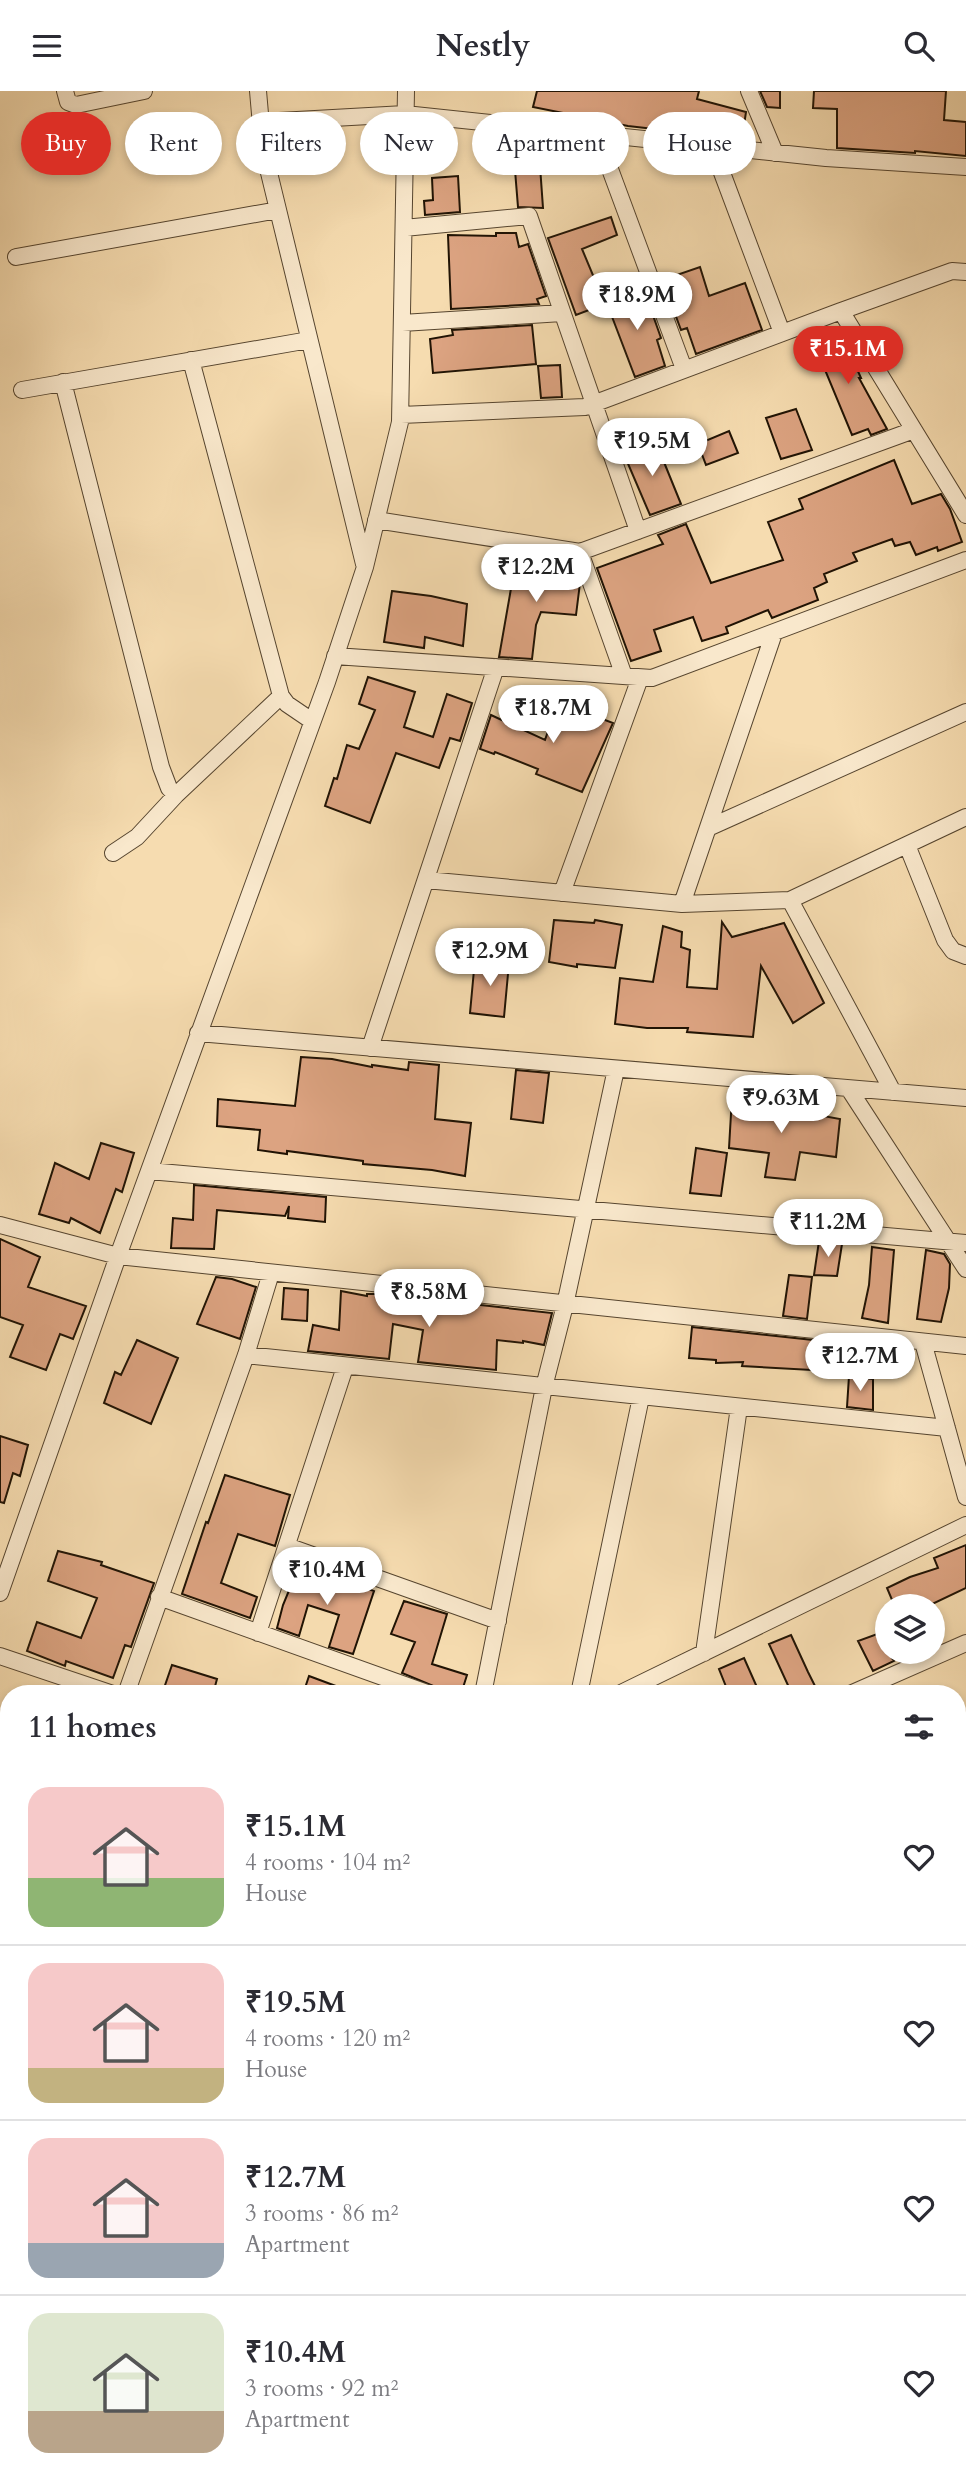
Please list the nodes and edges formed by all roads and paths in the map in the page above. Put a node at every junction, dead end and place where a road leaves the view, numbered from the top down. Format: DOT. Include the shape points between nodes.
graph roads {
  1 [pos="65,91"];
  2 [pos="144,91"];
  3 [pos="258,91"];
  4 [pos="406,91"];
  5 [pos="749,91"];
  6 [pos="260,112"];
  7 [pos="405,112"];
  8 [pos="756,151"];
  9 [pos="775,153"];
  10 [pos="966,167"];
  11 [pos="270,175"];
  12 [pos="404,175"];
  13 [pos="612,175"];
  14 [pos="723,175"];
  15 [pos="278,209"];
  16 [pos="404,228"];
  17 [pos="16,257"];
  18 [pos="966,272"];
  19 [pos="841,311"];
  20 [pos="562,313"];
  21 [pos="402,323"];
  22 [pos="782,333"];
  23 [pos="309,340"];
  24 [pos="191,360"];
  25 [pos="684,369"];
  26 [pos="63,382"];
  27 [pos="22,390"];
  28 [pos="594,404"];
  29 [pos="401,415"];
  30 [pos="915,431"];
  31 [pos="966,515"];
  32 [pos="376,520"];
  33 [pos="638,531"];
  34 [pos="580,552"];
  35 [pos="966,560"];
  36 [pos="365,567"];
  37 [pos="774,632"];
  38 [pos="335,656"];
  39 [pos="496,667"];
  40 [pos="632,677"];
  41 [pos="281,696"];
  42 [pos="966,712"];
  43 [pos="312,721"];
  44 [pos="176,795"];
  45 [pos="966,817"];
  46 [pos="708,828"];
  47 [pos="907,845"];
  48 [pos="113,853"];
  49 [pos="426,880"];
  50 [pos="562,893"];
  51 [pos="790,900"];
  52 [pos="682,904"];
  53 [pos="966,956"];
  54 [pos="198,1033"];
  55 [pos="370,1048"];
  56 [pos="616,1069"];
  57 [pos="849,1089"];
  58 [pos="893,1092"];
  59 [pos="966,1098"];
  60 [pos="149,1171"];
  61 [pos="584,1209"];
  62 [pos="0,1225"];
  63 [pos="949,1241"];
  64 [pos="966,1243"];
  65 [pos="118,1256"];
  66 [pos="966,1269"];
  67 [pos="271,1273"];
  68 [pos="565,1305"];
  69 [pos="923,1342"];
  70 [pos="966,1346"];
  71 [pos="246,1356"];
  72 [pos="345,1367"];
  73 [pos="544,1387"];
  74 [pos="641,1397"];
  75 [pos="739,1407"];
  76 [pos="947,1428"];
  77 [pos="966,1497"];
  78 [pos="966,1525"];
  79 [pos="287,1546"];
  80 [pos="0,1593"];
  81 [pos="159,1597"];
  82 [pos="498,1621"];
  83 [pos="258,1633"];
  84 [pos="966,1643"];
  85 [pos="704,1653"];
  86 [pos="0,1656"];
  87 [pos="86,1685"];
  88 [pos="129,1685"];
  89 [pos="405,1685"];
  90 [pos="485,1685"];
  91 [pos="581,1685"];
  92 [pos="638,1685"];
  93 [pos="870,1685"];
  1 -- 2 [label="street" via="68,102 76,105"];
  3 -- 6 [label="street"];
  4 -- 7 [label="street"];
  5 -- 9 [label="street"];
  8 -- 9 [label="street"];
  9 -- 10 [label="street"];
  11 -- 15 [label="street"];
  12 -- 16 [label="street"];
  13 -- 25 [label="street"];
  14 -- 22 [label="street"];
  15 -- 17 [label="street"];
  15 -- 23 [label="street"];
  16 -- 20 [label="street" via="529,216"];
  16 -- 21 [label="street"];
  18 -- 19 [label="street" via="952,271"];
  19 -- 22 [label="street"];
  19 -- 30 [label="street"];
  20 -- 21 [label="street"];
  20 -- 28 [label="street"];
  21 -- 29 [label="street"];
  22 -- 25 [label="street"];
  23 -- 24 [label="street"];
  23 -- 36 [label="street"];
  24 -- 26 [label="street"];
  24 -- 41 [label="street"];
  25 -- 28 [label="street"];
  26 -- 27 [label="street"];
  26 -- 44 [label="street" via="161,767"];
  28 -- 29 [label="street"];
  28 -- 33 [label="street"];
  29 -- 32 [label="street"];
  30 -- 31 [label="street"];
  30 -- 33 [label="street"];
  32 -- 34 [label="street"];
  32 -- 36 [label="street"];
  33 -- 34 [label="street"];
  34 -- 40 [label="street"];
  35 -- 37 [label="street"];
  36 -- 38 [label="street"];
  37 -- 40 [label="street" via="652,678"];
  37 -- 46 [label="street"];
  38 -- 39 [label="street"];
  38 -- 43 [label="street"];
  39 -- 40 [label="street"];
  39 -- 49 [label="street"];
  40 -- 50 [label="street"];
  41 -- 43 [label="street"];
  41 -- 44 [label="street"];
  42 -- 46 [label="street"];
  43 -- 54 [label="street"];
  44 -- 48 [label="street" via="137,838"];
  45 -- 47 [label="street"];
  46 -- 52 [label="street"];
  47 -- 51 [label="street"];
  47 -- 53 [label="street" via="946,940 953,951"];
  49 -- 50 [label="street"];
  49 -- 55 [label="street"];
  50 -- 52 [label="street"];
  51 -- 52 [label="street"];
  51 -- 58 [label="street"];
  54 -- 55 [label="street"];
  54 -- 60 [label="street"];
  55 -- 56 [label="street"];
  56 -- 57 [label="street"];
  56 -- 61 [label="street"];
  57 -- 58 [label="street"];
  57 -- 63 [label="street"];
  58 -- 59 [label="street"];
  60 -- 61 [label="street"];
  60 -- 65 [label="street"];
  61 -- 63 [label="street"];
  61 -- 68 [label="street"];
  62 -- 65 [label="street"];
  63 -- 64 [label="street"];
  63 -- 66 [label="street"];
  65 -- 67 [label="street"];
  65 -- 80 [label="street"];
  67 -- 68 [label="street"];
  67 -- 71 [label="street"];
  68 -- 69 [label="street"];
  68 -- 73 [label="street"];
  69 -- 70 [label="street"];
  69 -- 76 [label="street"];
  71 -- 72 [label="street"];
  71 -- 81 [label="street"];
  72 -- 73 [label="street"];
  72 -- 79 [label="street"];
  73 -- 74 [label="street"];
  73 -- 82 [label="street"];
  74 -- 75 [label="street"];
  74 -- 91 [label="street"];
  75 -- 76 [label="street"];
  75 -- 85 [label="street"];
  76 -- 77 [label="street"];
  78 -- 85 [label="street"];
  79 -- 82 [label="street"];
  79 -- 83 [label="street"];
  81 -- 83 [label="street"];
  81 -- 88 [label="street"];
  82 -- 90 [label="street"];
  83 -- 89 [label="street"];
  84 -- 93 [label="street"];
  85 -- 92 [label="street"];
  86 -- 87 [label="street"];
}
